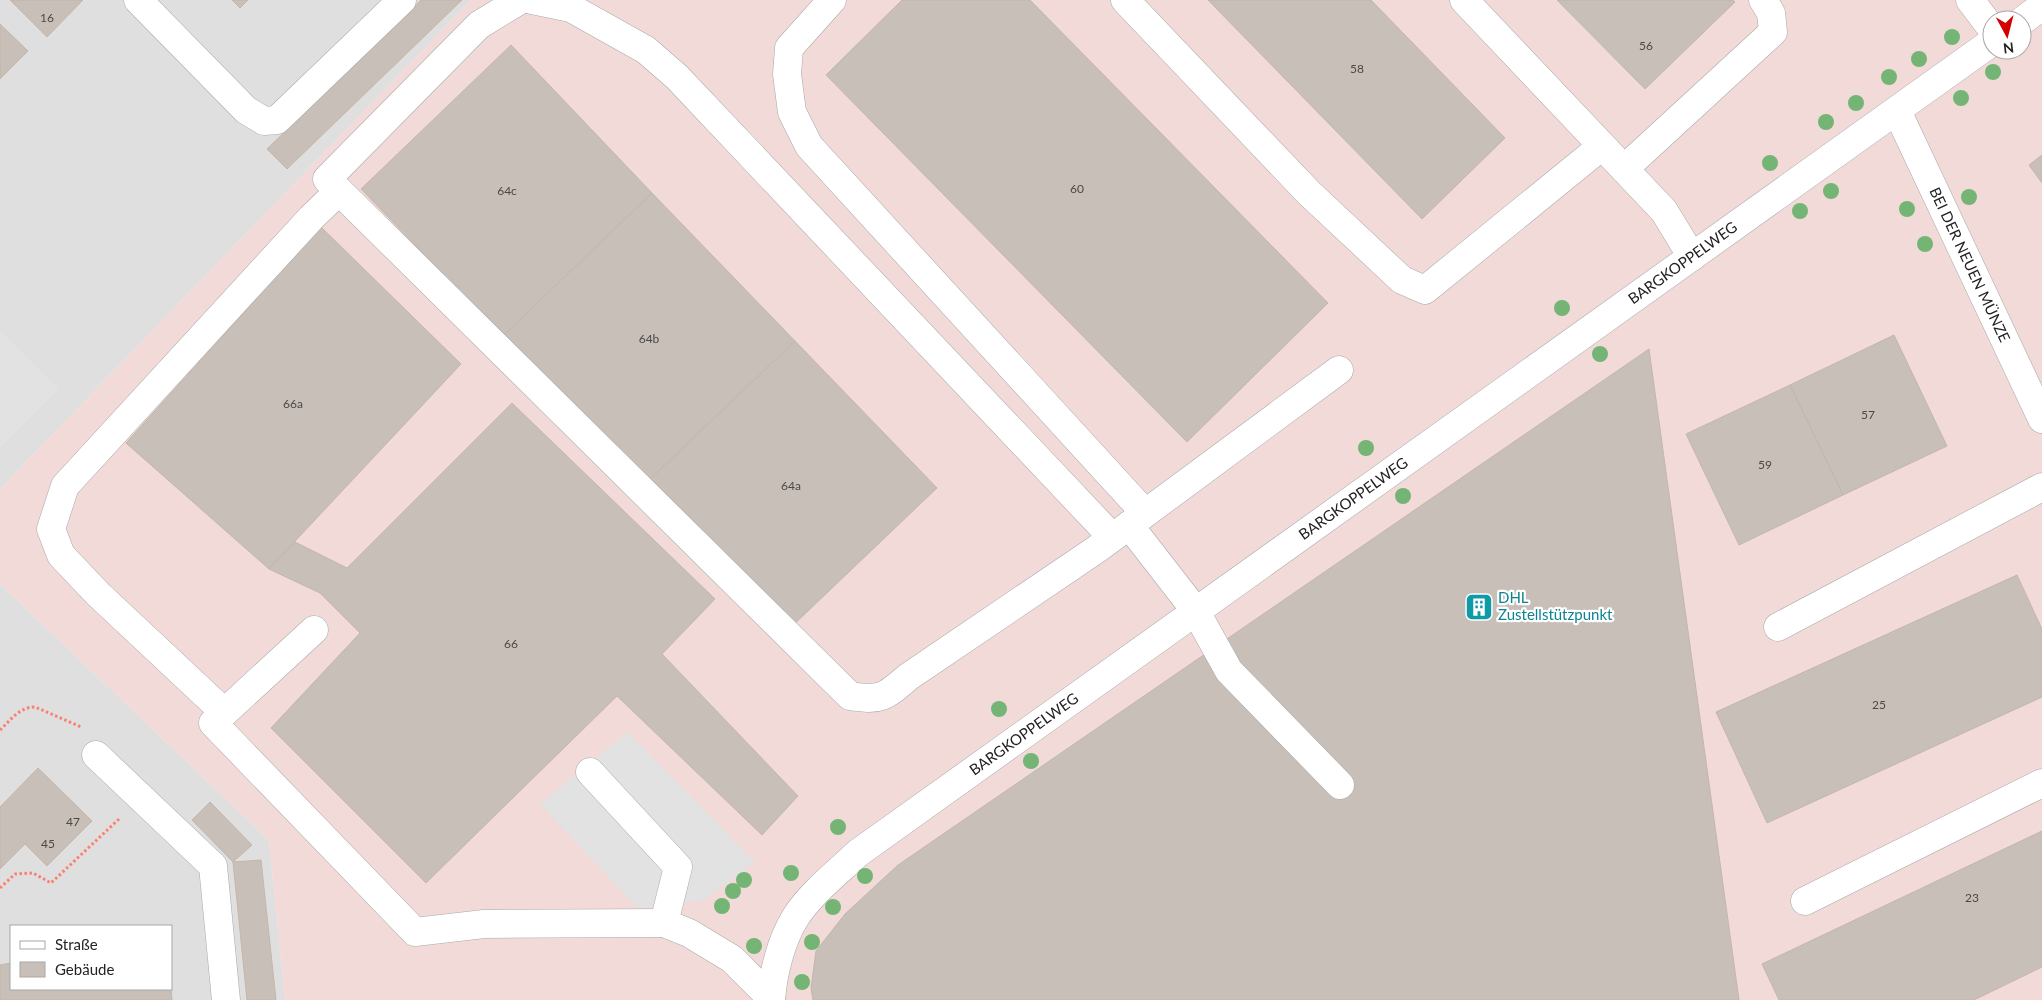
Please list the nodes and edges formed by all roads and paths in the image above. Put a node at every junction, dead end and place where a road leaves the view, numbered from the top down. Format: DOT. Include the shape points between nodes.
graph roads {
  1 [pos="138,0"];
  2 [pos="402,0"];
  3 [pos="520,0"];
  4 [pos="532,0"];
  5 [pos="832,0"];
  6 [pos="1125,0"];
  7 [pos="1464,0"];
  8 [pos="1763,0"];
  9 [pos="1970,0"];
  10 [pos="1982,15"];
  11 [pos="1982,49"];
  12 [pos="1897,111"];
  13 [pos="1602,146"];
  14 [pos="1624,169"];
  15 [pos="339,191"];
  16 [pos="1692,257"];
  17 [pos="1339,370"];
  18 [pos="2042,420"];
  19 [pos="2042,487"];
  20 [pos="1129,525"];
  21 [pos="1195,610"];
  22 [pos="1778,627"];
  23 [pos="314,630"];
  24 [pos="224,712"];
  25 [pos="0,730"];
  26 [pos="96,755"];
  27 [pos="590,772"];
  28 [pos="2042,783"];
  29 [pos="1340,785"];
  30 [pos="142,798"];
  31 [pos="0,888"];
  32 [pos="1805,901"];
  33 [pos="664,923"];
  34 [pos="771,999"];
  35 [pos="226,1000"];
  1 -- 2 [label="street" via="246,110 264,121 277,120"];
  3 -- 15 [label="street" via="479,25 327,179"];
  4 -- 20 [label="street" via="571,8 646,50 677,77"];
  5 -- 20 [label="street" via="789,48 787,74 792,112 809,146"];
  6 -- 13 [label="street" via="1310,193 1402,280 1425,290"];
  7 -- 13 [label="street"];
  8 -- 14 [label="street" via="1771,13 1773,32"];
  9 -- 10 [label="street"];
  11 -- 12 [label="street, BARGKOPPELWEG"];
  12 -- 16 [label="street, BARGKOPPELWEG"];
  12 -- 18 [label="street, BEI DER NEUEN MÜNZE"];
  13 -- 14 [label="street"];
  14 -- 16 [label="street" via="1664,210"];
  15 -- 20 [label="street" via="850,696 873,700 891,692 908,677"];
  15 -- 24 [label="street" via="65,486 51,529 61,555"];
  16 -- 21 [label="street, BARGKOPPELWEG"];
  17 -- 20 [label="street"];
  19 -- 22 [label="street"];
  20 -- 21 [label="street"];
  21 -- 29 [label="street" via="1229,671"];
  21 -- 34 [label="street, BARGKOPPELWEG" via="858,853 796,918 779,956"];
  23 -- 24 [label="street"];
  24 -- 33 [label="street" via="213,723 415,932 484,924"];
  25 -- 26 [label="path" via="19,711 36,708 78,724 98,741"];
  26 -- 30 [label="street"];
  27 -- 33 [label="street" via="678,867"];
  28 -- 32 [label="street"];
  30 -- 31 [label="path" via="51,883 33,873 15,874"];
  30 -- 35 [label="street" via="213,866"];
  33 -- 34 [label="street" via="689,933 732,959"];
}
